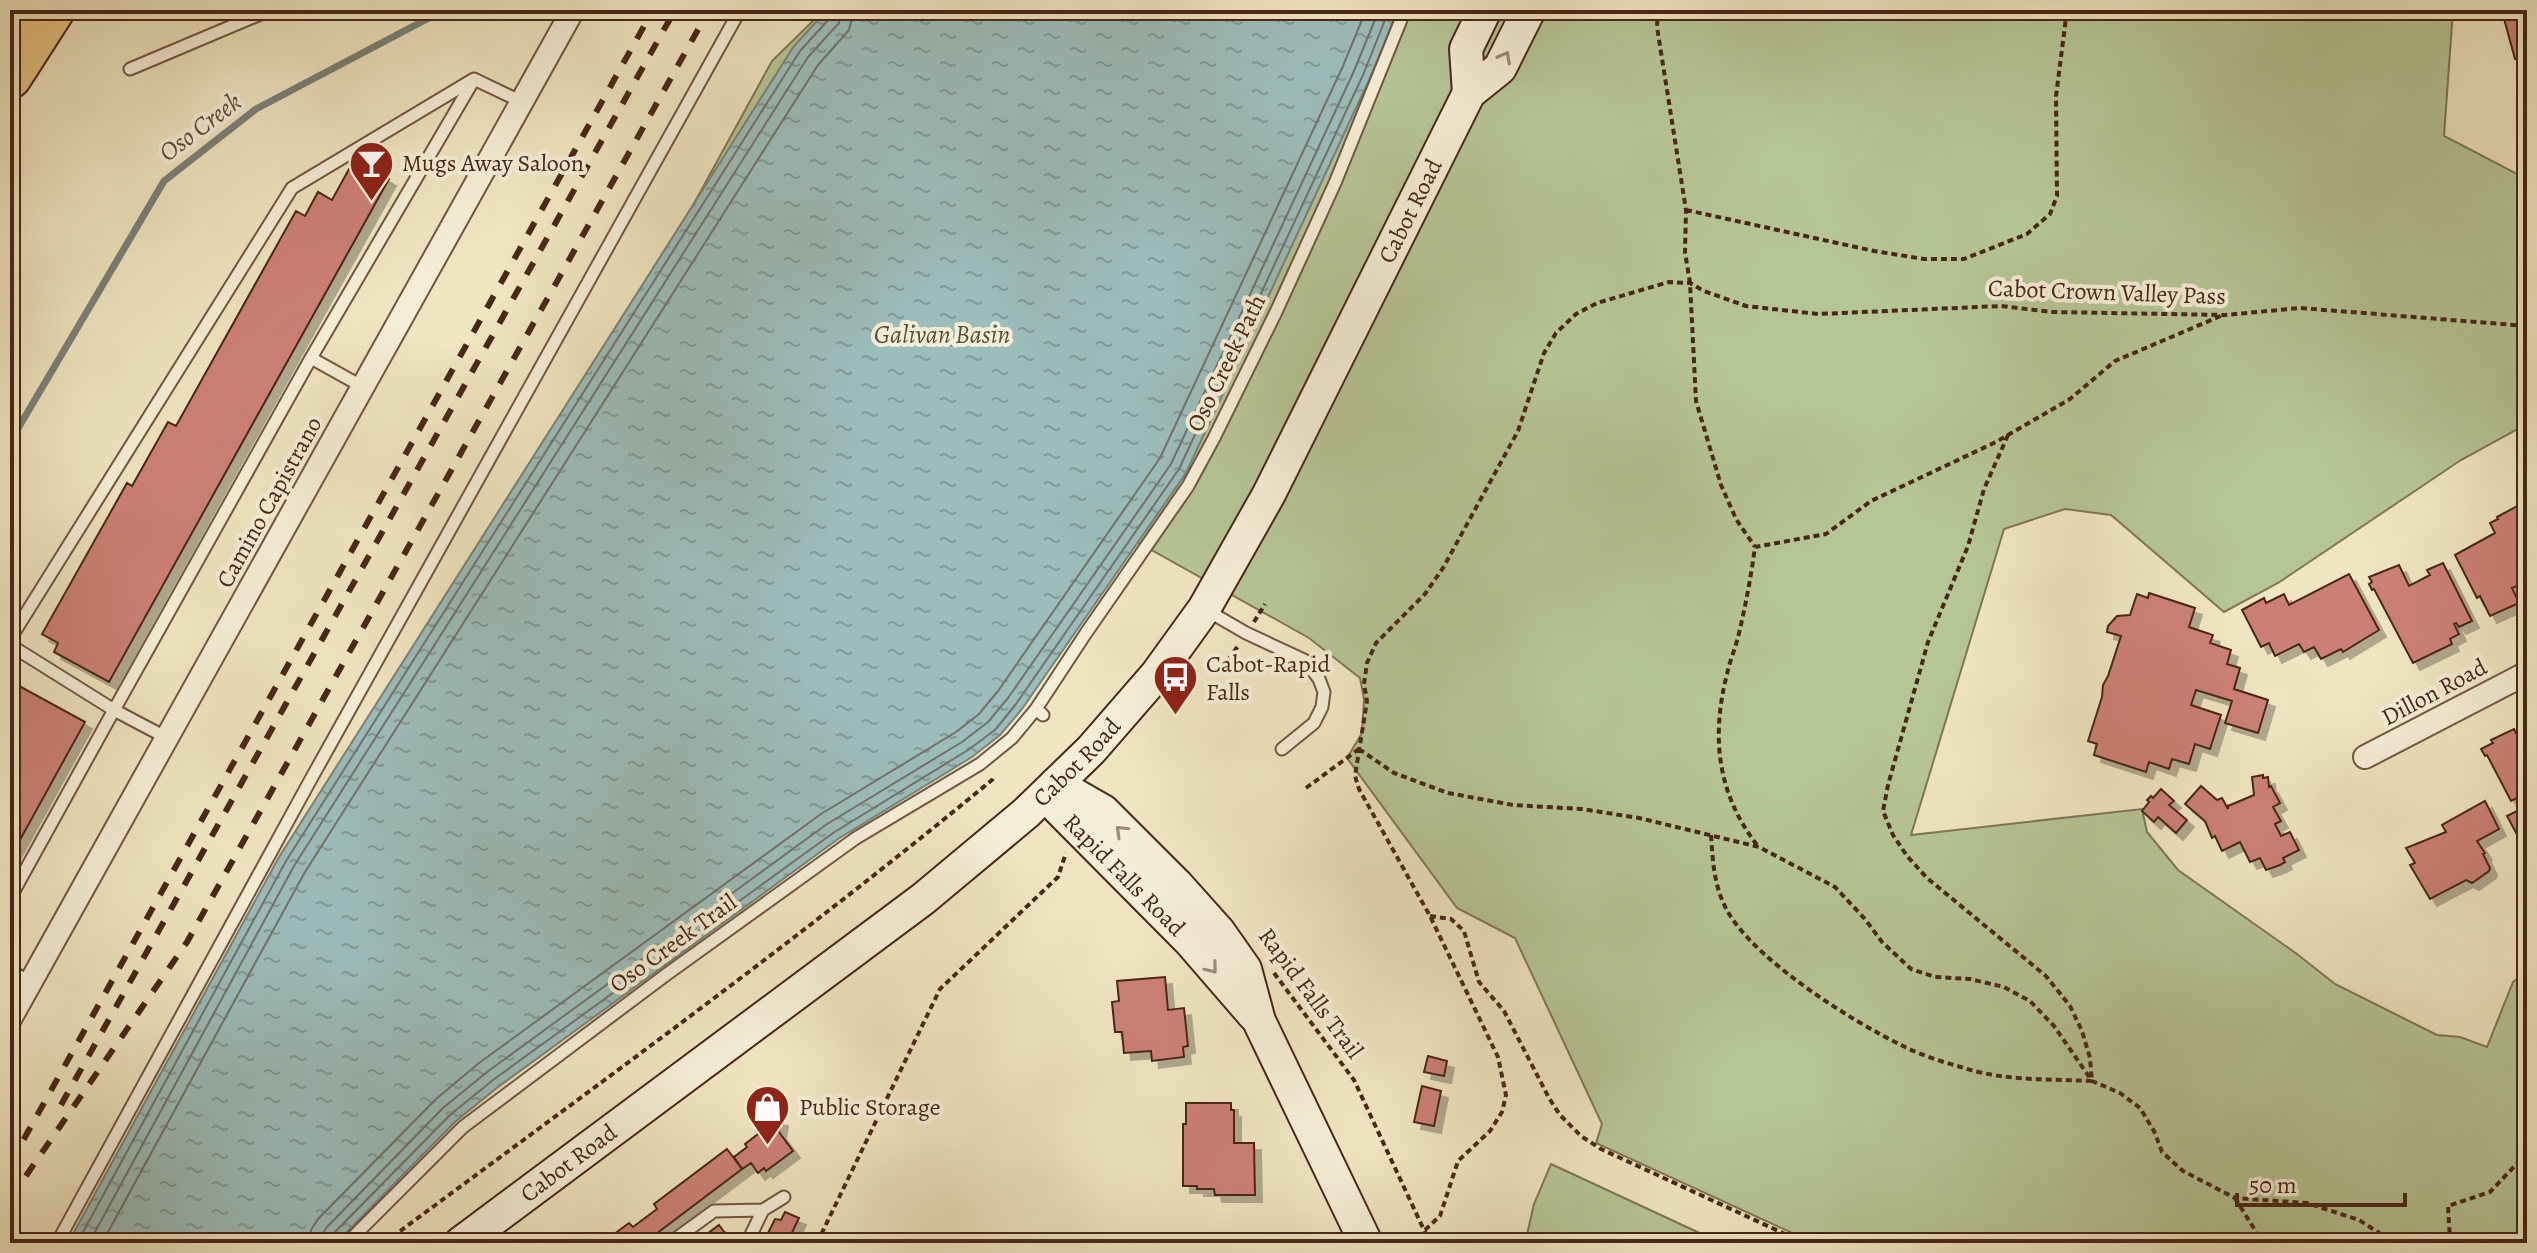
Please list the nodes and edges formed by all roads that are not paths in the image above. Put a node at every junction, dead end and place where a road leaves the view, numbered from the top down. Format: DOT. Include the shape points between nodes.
graph roads {
  1 [pos="53,10"];
  2 [pos="270,10"];
  3 [pos="573,10"];
  4 [pos="740,10"];
  5 [pos="1405,10"];
  6 [pos="1485,10"];
  7 [pos="1529,10"];
  8 [pos="130,69"];
  9 [pos="10,77"];
  10 [pos="474,79"];
  11 [pos="1469,93"];
  12 [pos="522,102"];
  13 [pos="311,358"];
  14 [pos="363,387"];
  15 [pos="1204,609"];
  16 [pos="10,642"];
  17 [pos="2527,673"];
  18 [pos="114,710"];
  19 [pos="1040,712"];
  20 [pos="167,738"];
  21 [pos="1282,749"];
  22 [pos="2365,757"];
  23 [pos="1056,784"];
  24 [pos="10,898"];
  25 [pos="10,971"];
  26 [pos="31,982"];
  27 [pos="10,1019"];
  28 [pos="1259,1021"];
  29 [pos="784,1197"];
  30 [pos="763,1210"];
  31 [pos="57,1243"];
  32 [pos="347,1243"];
  33 [pos="461,1243"];
  34 [pos="670,1243"];
  35 [pos="747,1243"];
  36 [pos="1366,1243"];
  1 -- 9 [label="highway"];
  2 -- 8 [label="lane"];
  3 -- 12 [label="street, Camino Capistrano"];
  4 -- 31 [label="lane"];
  5 -- 19 [label="lane, Oso Creek Path" via="1328,197 1214,438"];
  6 -- 11 [label="main road" via="1466,49"];
  11 -- 7 [label="main road, Cabot Road, one-way" via="1500,68"];
  10 -- 12 [label="lane"];
  10 -- 13 [label="lane"];
  10 -- 16 [label="lane" via="292,188"];
  11 -- 15 [label="main road, Cabot Road" via="1269,494"];
  12 -- 14 [label="street, Camino Capistrano"];
  13 -- 14 [label="lane"];
  13 -- 18 [label="lane"];
  14 -- 20 [label="street, Camino Capistrano"];
  15 -- 21 [label="lane" via="1306,661 1319,679 1324,692 1314,723"];
  15 -- 23 [label="main road, Cabot Road" via="1157,674"];
  16 -- 18 [label="lane"];
  17 -- 22 [label="street, Dillon Road"];
  18 -- 20 [label="lane"];
  18 -- 24 [label="lane"];
  19 -- 32 [label="lane, Oso Creek Trail" via="980,764 856,838 463,1127"];
  20 -- 26 [label="street, Camino Capistrano"];
  23 -- 28 [label="main road, Rapid Falls Road, one-way" via="1059,809 1190,941"];
  28 -- 23 [label="main road, Rapid Falls Road, one-way" via="1245,969 1219,932 1103,811"];
  23 -- 33 [label="main road, Cabot Road" via="923,899"];
  25 -- 26 [label="lane"];
  26 -- 27 [label="street, Camino Capistrano"];
  28 -- 36 [label="main road, Rapid Falls Road"];
  29 -- 30 [label="lane"];
  30 -- 34 [label="lane" via="714,1211"];
  30 -- 35 [label="lane"];
}
